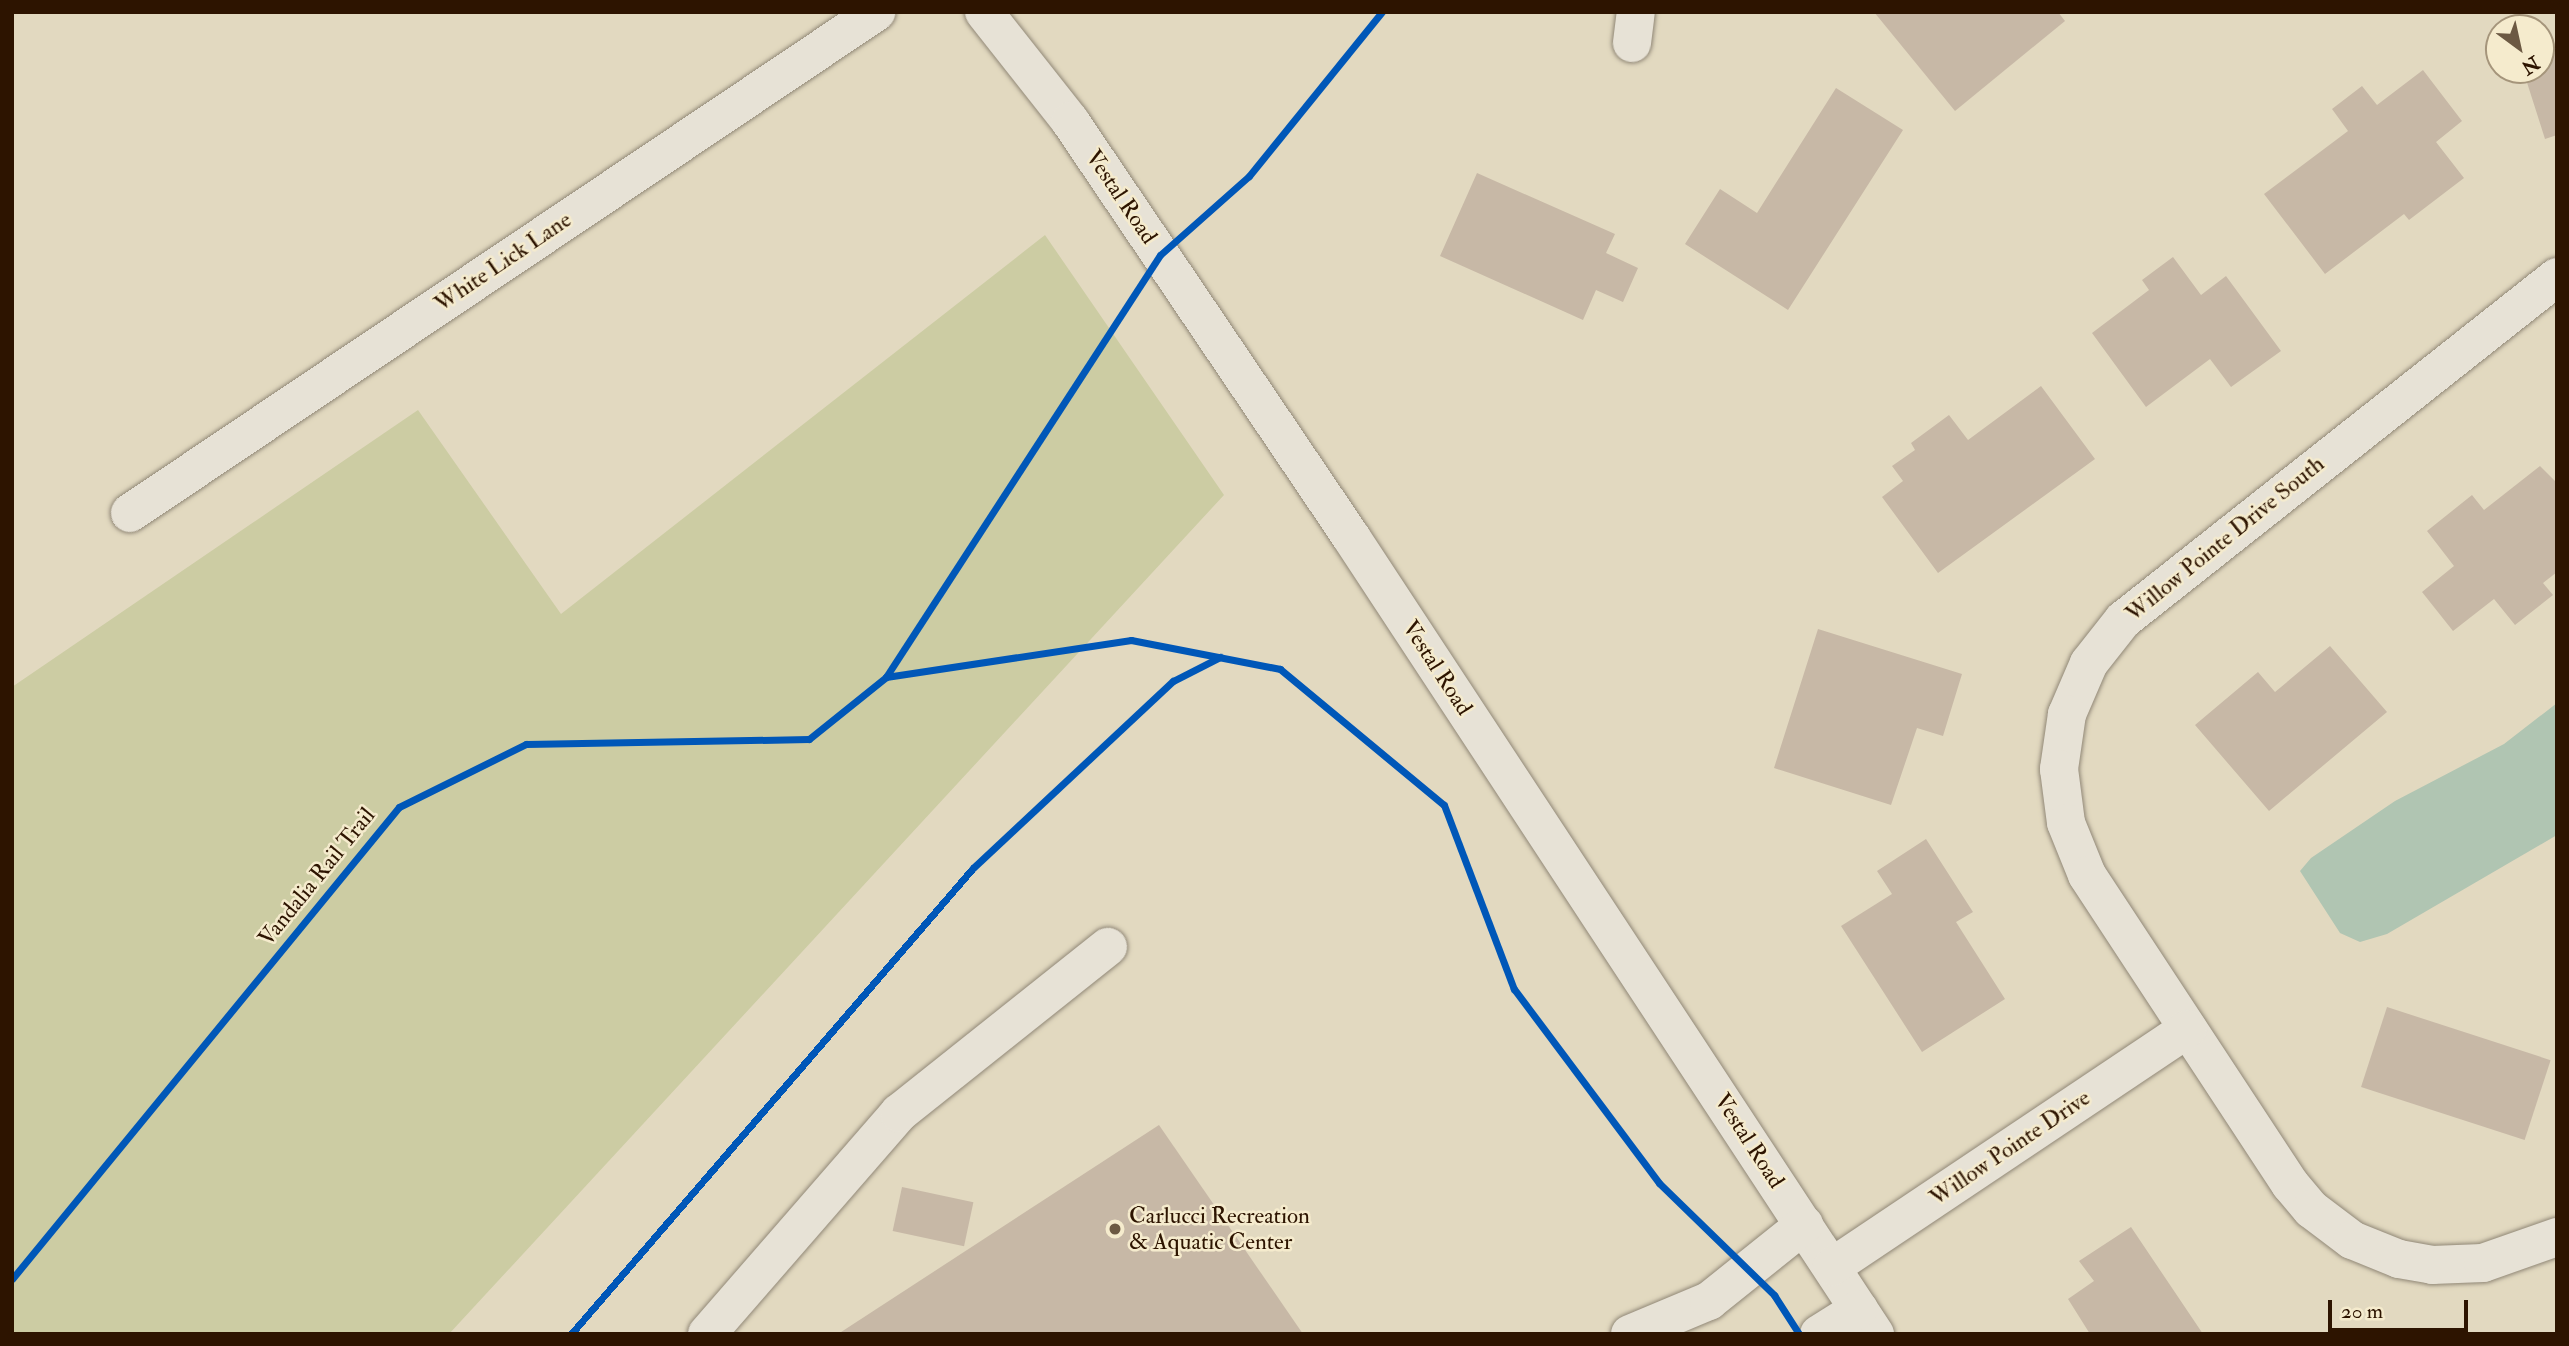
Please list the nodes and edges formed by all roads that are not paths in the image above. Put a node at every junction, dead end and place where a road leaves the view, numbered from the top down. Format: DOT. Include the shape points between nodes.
graph roads {
  1 [pos="876,12"];
  2 [pos="984,12"];
  3 [pos="2557,277"];
  4 [pos="130,513"];
  5 [pos="1108,947"];
  6 [pos="2188,1029"];
  7 [pos="1804,1225"];
  8 [pos="2557,1237"];
  9 [pos="1832,1267"];
  10 [pos="1867,1321"];
  11 [pos="707,1334"];
  12 [pos="1630,1334"];
  13 [pos="1819,1334"];
  1 -- 4 [label="street, White Lick Lane"];
  2 -- 7 [label="street, Vestal Road" via="1070,121 1351,537"];
  3 -- 6 [label="street, Willow Pointe Drive South" via="2123,620 2089,663 2067,714 2061,755 2066,823 2087,875"];
  5 -- 11 [label="street" via="899,1113"];
  6 -- 8 [label="street, Willow Pointe Drive South" via="2290,1184 2311,1209 2352,1240 2399,1259 2432,1265 2483,1263"];
  6 -- 9 [label="street, Willow Pointe Drive"];
  7 -- 9 [label="street, Vestal Road"];
  7 -- 12 [label="street" via="1709,1301"];
  9 -- 10 [label="street, Vestal Road"];
  10 -- 13 [label="street"];
}
